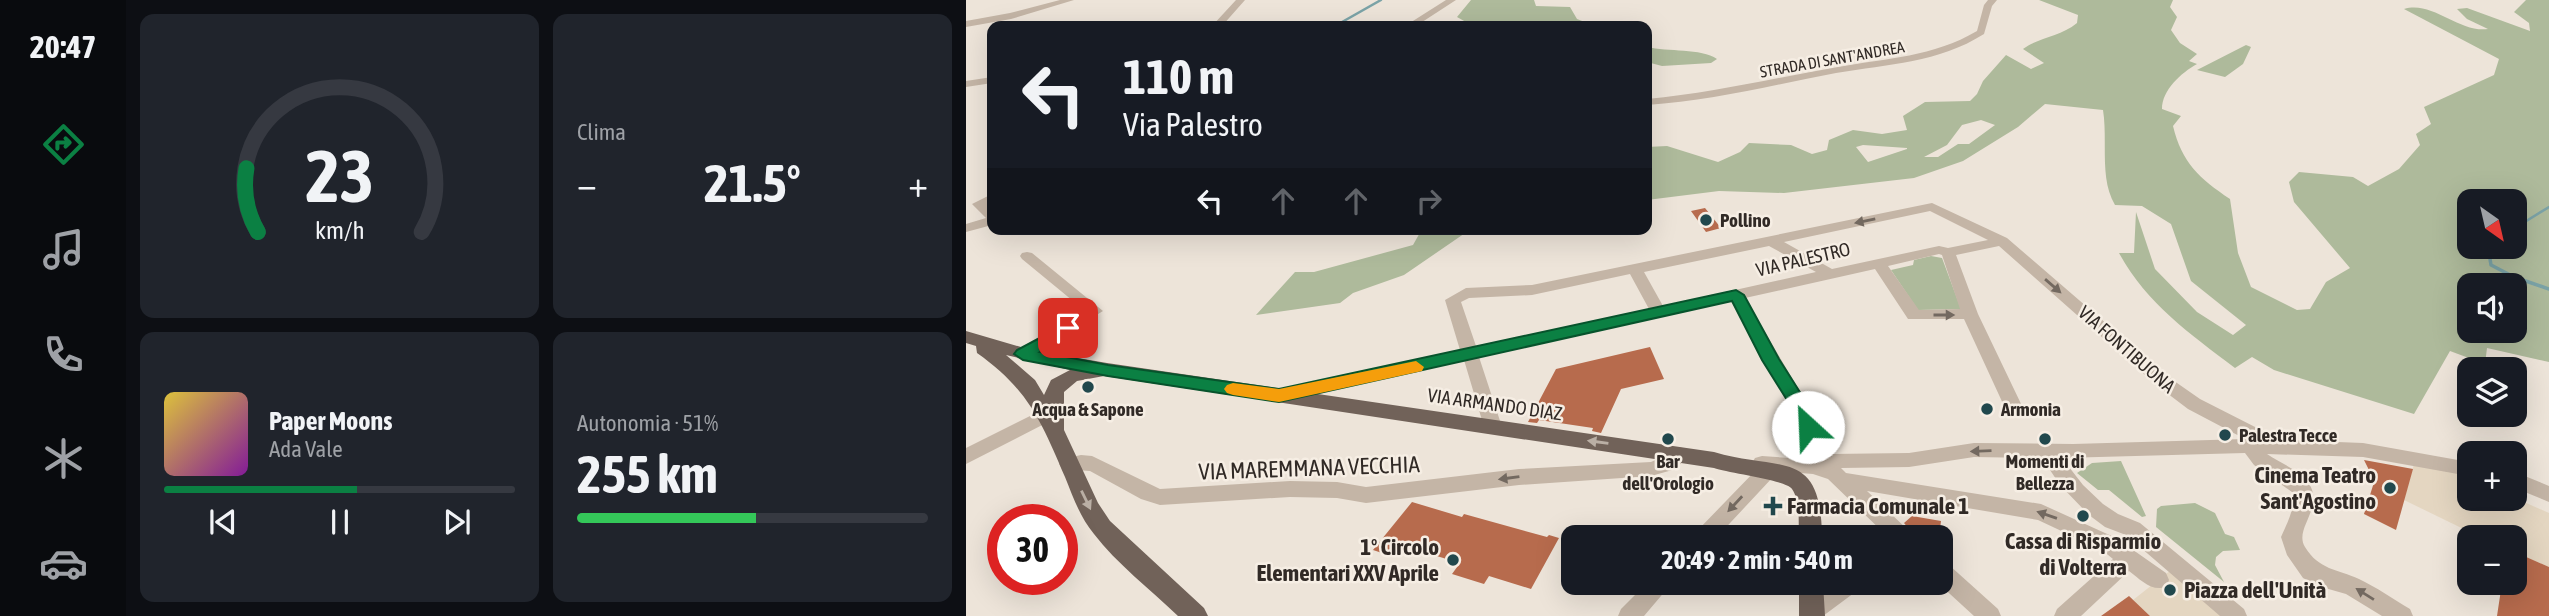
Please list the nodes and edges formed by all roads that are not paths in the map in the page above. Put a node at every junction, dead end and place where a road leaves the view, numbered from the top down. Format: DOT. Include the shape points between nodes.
graph roads {
  1 [pos="1070,0"];
  2 [pos="1241,0"];
  3 [pos="1452,0"];
  4 [pos="1993,0"];
  5 [pos="993,19"];
  6 [pos="997,21"];
  7 [pos="1222,21"];
  8 [pos="1418,21"];
  9 [pos="966,24"];
  10 [pos="987,81"];
  11 [pos="966,84"];
  12 [pos="1652,102"];
  13 [pos="987,223"];
  14 [pos="969,228"];
  15 [pos="1771,241"];
  16 [pos="2002,241"];
  17 [pos="1948,252"];
  18 [pos="1027,256"];
  19 [pos="1879,263"];
  20 [pos="1635,269"];
  21 [pos="1830,274"];
  22 [pos="1736,295"];
  23 [pos="1659,313"];
  24 [pos="1970,314"];
  25 [pos="968,338"];
  26 [pos="1469,355"];
  27 [pos="1061,361"];
  28 [pos="1108,370"];
  29 [pos="1021,371"];
  30 [pos="1377,376"];
  31 [pos="1279,396"];
  32 [pos="1352,406"];
  33 [pos="2014,408"];
  34 [pos="1044,416"];
  35 [pos="1493,427"];
  36 [pos="1058,437"];
  37 [pos="2254,442"];
  38 [pos="2049,451"];
  39 [pos="1796,453"];
  40 [pos="1679,454"];
  41 [pos="966,457"];
  42 [pos="1714,460"];
  43 [pos="1069,464"];
  44 [pos="2457,467"];
  45 [pos="1766,472"];
  46 [pos="1803,472"];
  47 [pos="1844,480"];
  48 [pos="2527,485"];
  49 [pos="2549,494"];
  50 [pos="1865,503"];
  51 [pos="2112,521"];
  52 [pos="1715,525"];
  53 [pos="1809,525"];
  54 [pos="1889,525"];
  55 [pos="2109,544"];
  56 [pos="2129,557"];
  57 [pos="2158,580"];
  58 [pos="1953,583"];
  59 [pos="1649,595"];
  60 [pos="1811,595"];
  61 [pos="1835,595"];
  62 [pos="1812,614"];
  63 [pos="1195,616"];
  64 [pos="1629,616"];
  65 [pos="1990,616"];
  66 [pos="2065,616"];
  67 [pos="2236,616"];
  68 [pos="2402,616"];
  1 -- 5 [label="street"];
  2 -- 7 [label="street"];
  3 -- 8 [label="street"];
  4 -- 12 [label="street, STRADA DI SANT'ANDREA" via="1981,32 1930,58 1839,70 1706,97"];
  5 -- 6 [label="street"];
  5 -- 9 [label="street"];
  10 -- 11 [label="street"];
  13 -- 14 [label="street"];
  16 -- 15 [label="street, VIA PALESTRO, one-way" via="1932,207"];
  15 -- 20 [label="street, VIA PALESTRO"];
  15 -- 21 [label="street"];
  16 -- 17 [label="street, VIA PALESTRO"];
  16 -- 37 [label="street, VIA FONTIBUONA, one-way" via="2178,393"];
  17 -- 19 [label="street, VIA PALESTRO"];
  17 -- 24 [label="street"];
  18 -- 29 [label="street" via="1095,311"];
  19 -- 21 [label="street, VIA PALESTRO"];
  19 -- 24 [label="street, one-way" via="1914,315"];
  20 -- 23 [label="street"];
  20 -- 26 [label="street, VIA PALESTRO" via="1532,290 1468,293 1453,300"];
  21 -- 22 [label="street, VIA PALESTRO"];
  22 -- 23 [label="street, VIA PALESTRO"];
  22 -- 39 [label="street" via="1806,416 1808,427"];
  23 -- 26 [label="street, VIA PALESTRO"];
  24 -- 33 [label="street"];
  25 -- 29 [label="main road, VIA ARMANDO DIAZ"];
  26 -- 30 [label="street, VIA PALESTRO"];
  26 -- 35 [label="street"];
  27 -- 28 [label="main road, VIA ARMANDO DIAZ"];
  27 -- 29 [label="main road, VIA ARMANDO DIAZ"];
  27 -- 29 [label="main road" via="1066,367 1060,375 1042,384"];
  28 -- 31 [label="main road, VIA ARMANDO DIAZ"];
  28 -- 36 [label="main road" via="1072,376 1056,387 1051,401"];
  29 -- 34 [label="main road"];
  30 -- 31 [label="street, VIA PALESTRO"];
  30 -- 32 [label="street, VIA PALESTRO" via="1351,389"];
  31 -- 32 [label="main road, VIA ARMANDO DIAZ"];
  32 -- 35 [label="main road, VIA ARMANDO DIAZ"];
  34 -- 36 [label="main road"];
  34 -- 41 [label="street"];
  40 -- 35 [label="main road, VIA ARMANDO DIAZ, one-way"];
  36 -- 43 [label="main road"];
  37 -- 38 [label="street"];
  37 -- 44 [label="street" via="2363,450"];
  68 -- 37 [label="street, one-way" via="2352,586 2326,579 2306,566 2291,542 2306,503 2300,486 2259,457"];
  38 -- 46 [label="street, one-way" via="1974,450 1909,460 1831,461"];
  38 -- 51 [label="street" via="2066,481"];
  40 -- 42 [label="main road, VIA ARMANDO DIAZ"];
  40 -- 43 [label="street, VIA MAREMMANA VECCHIA, one-way" via="1669,464 1651,469 1519,477 1366,495 1290,489 1160,497 1091,463"];
  42 -- 45 [label="main road, VIA ARMANDO DIAZ"];
  42 -- 46 [label="street"];
  43 -- 63 [label="main road, one-way" via="1106,533"];
  45 -- 46 [label="main road, VIA ARMANDO DIAZ"];
  45 -- 52 [label="street, one-way"];
  46 -- 47 [label="street" via="1835,474"];
  46 -- 50 [label="street" via="1835,483"];
  46 -- 53 [label="main road"];
  47 -- 50 [label="street"];
  55 -- 47 [label="street, one-way" via="2041,512"];
  48 -- 49 [label="street"];
  50 -- 54 [label="street"];
  51 -- 55 [label="street" via="2114,536"];
  51 -- 67 [label="street" via="2129,526"];
  55 -- 56 [label="street"];
  56 -- 57 [label="street"];
  56 -- 66 [label="street"];
  58 -- 65 [label="street"];
  59 -- 64 [label="street"];
  60 -- 62 [label="main road"];
  61 -- 62 [label="street"];
}
